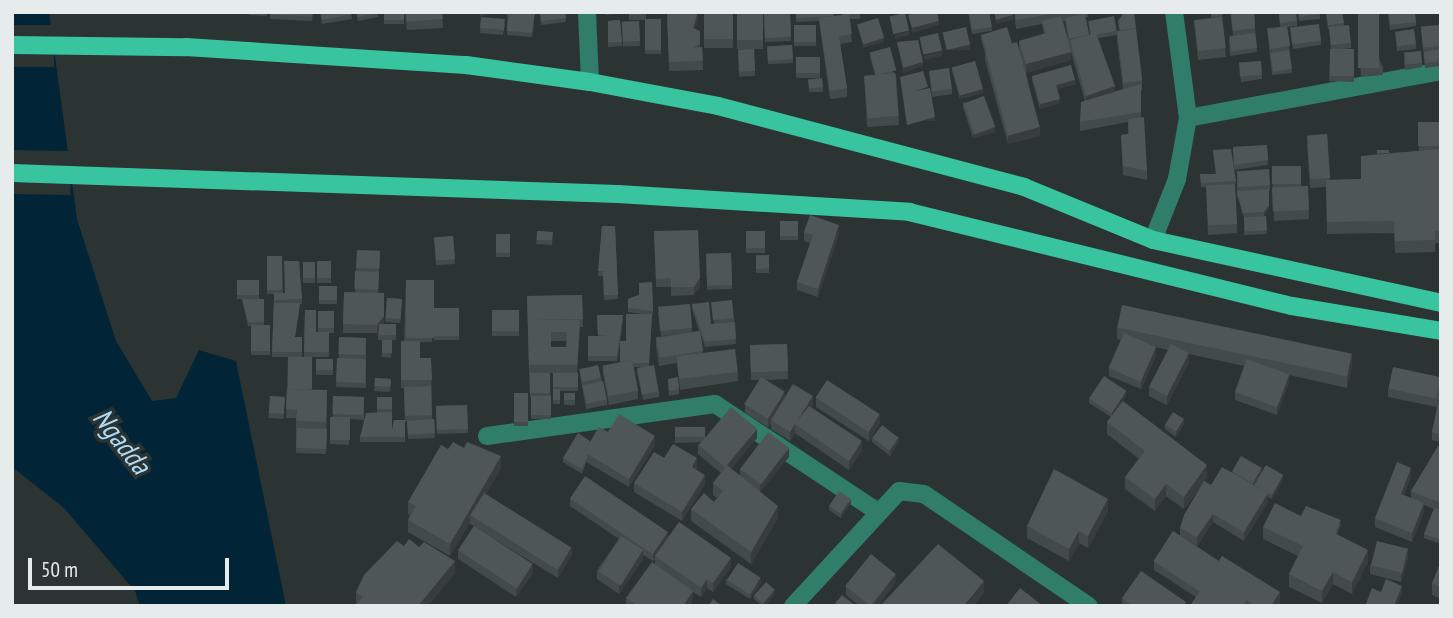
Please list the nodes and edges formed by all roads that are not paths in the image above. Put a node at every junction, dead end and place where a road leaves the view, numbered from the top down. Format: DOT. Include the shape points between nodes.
graph roads {
  1 [pos="587,12"];
  2 [pos="1174,12"];
  3 [pos="12,45"];
  4 [pos="1441,71"];
  5 [pos="590,82"];
  6 [pos="1188,118"];
  7 [pos="12,173"];
  8 [pos="1153,240"];
  9 [pos="1441,303"];
  10 [pos="1441,331"];
  11 [pos="487,436"];
  12 [pos="878,512"];
  13 [pos="793,606"];
  14 [pos="1089,606"];
  1 -- 5 [label="street"];
  2 -- 6 [label="street"];
  3 -- 5 [label="main road" via="186,47 466,65"];
  4 -- 6 [label="street"];
  5 -- 8 [label="main road" via="718,106 1010,183"];
  6 -- 8 [label="street" via="1177,178"];
  7 -- 10 [label="main road" via="204,176 909,212 1292,306"];
  8 -- 9 [label="main road"];
  11 -- 12 [label="street" via="715,404"];
  12 -- 13 [label="street"];
  12 -- 14 [label="street" via="900,491 924,494"];
}
